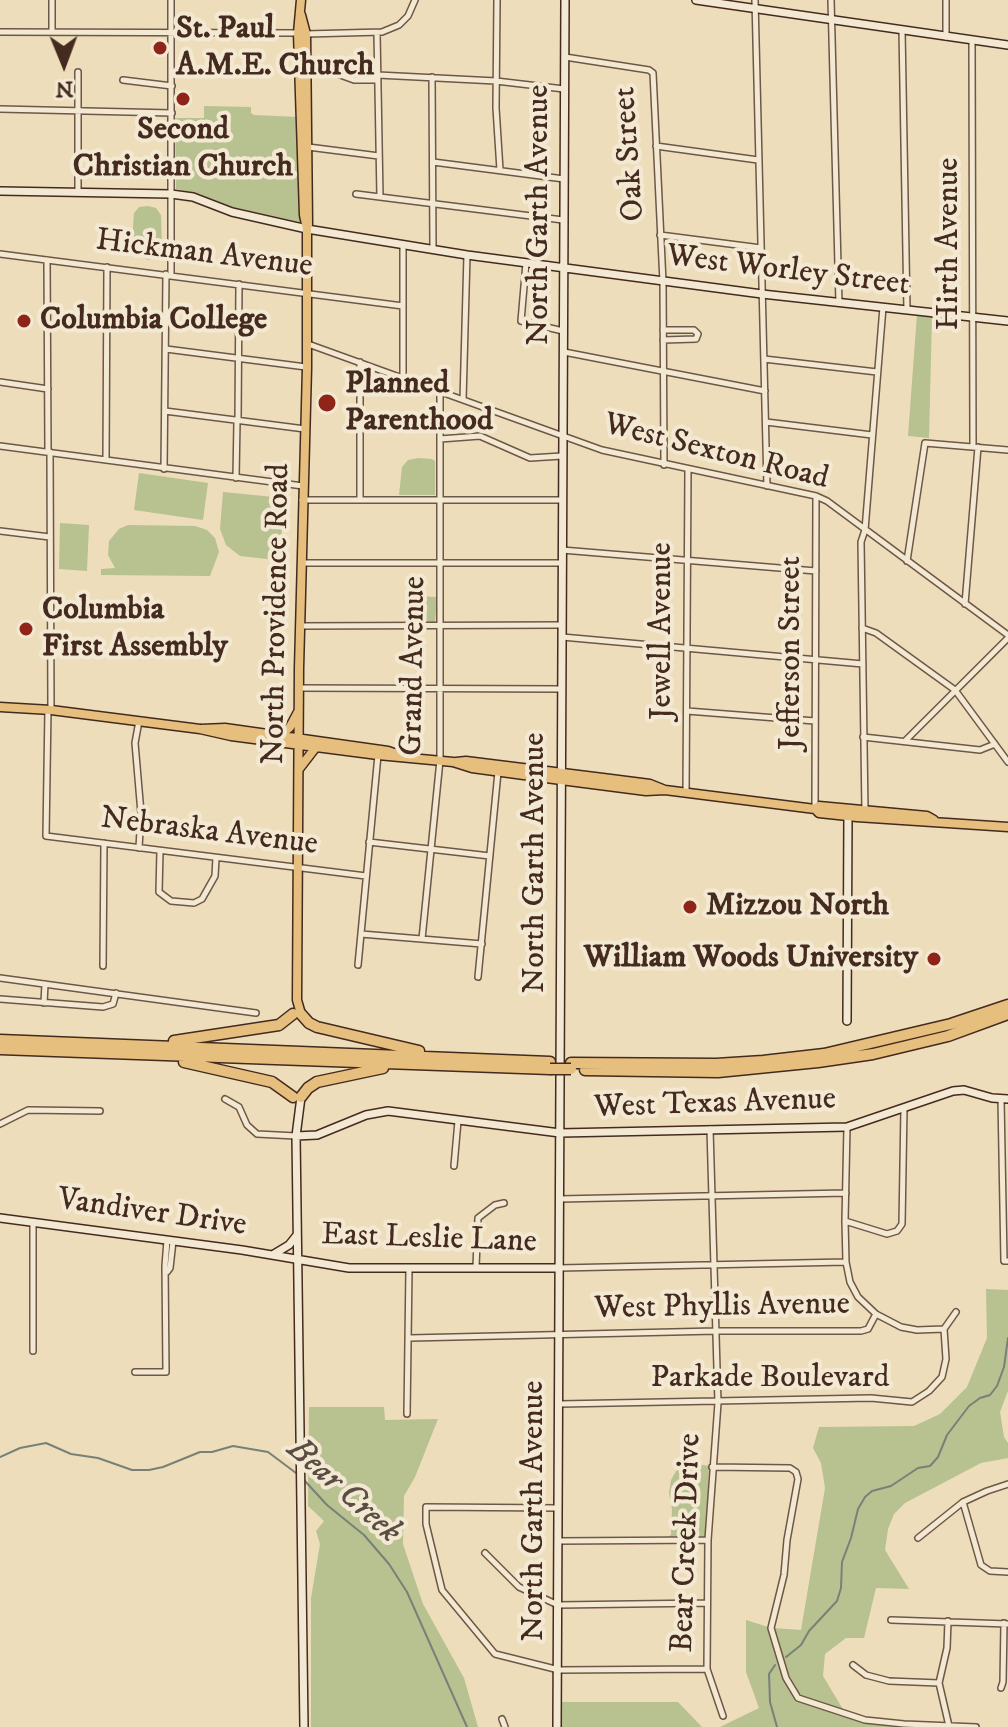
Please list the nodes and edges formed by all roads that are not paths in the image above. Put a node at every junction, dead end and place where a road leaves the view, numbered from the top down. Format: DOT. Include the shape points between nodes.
graph roads {
  1 [pos="52,0"];
  2 [pos="171,0"];
  3 [pos="301,0"];
  4 [pos="415,0"];
  5 [pos="497,0"];
  6 [pos="565,0"];
  7 [pos="696,0"];
  8 [pos="831,0"];
  9 [pos="946,0"];
  10 [pos="755,4"];
  11 [pos="831,19"];
  12 [pos="902,30"];
  13 [pos="0,32"];
  14 [pos="52,32"];
  15 [pos="172,33"];
  16 [pos="377,33"];
  17 [pos="302,34"];
  18 [pos="946,37"];
  19 [pos="972,40"];
  20 [pos="1008,45"];
  21 [pos="565,57"];
  22 [pos="78,72"];
  23 [pos="316,73"];
  24 [pos="378,77"];
  25 [pos="432,77"];
  26 [pos="123,80"];
  27 [pos="496,81"];
  28 [pos="172,86"];
  29 [pos="564,89"];
  30 [pos="0,109"];
  31 [pos="77,111"];
  32 [pos="172,113"];
  33 [pos="656,146"];
  34 [pos="308,147"];
  35 [pos="379,156"];
  36 [pos="759,160"];
  37 [pos="433,162"];
  38 [pos="500,170"];
  39 [pos="564,179"];
  40 [pos="0,191"];
  41 [pos="78,192"];
  42 [pos="171,194"];
  43 [pos="356,194"];
  44 [pos="380,197"];
  45 [pos="433,204"];
  46 [pos="563,220"];
  47 [pos="307,229"];
  48 [pos="660,235"];
  49 [pos="403,243"];
  50 [pos="761,248"];
  51 [pos="433,249"];
  52 [pos="0,254"];
  53 [pos="467,255"];
  54 [pos="47,260"];
  55 [pos="526,263"];
  56 [pos="107,267"];
  57 [pos="563,269"];
  58 [pos="169,274"];
  59 [pos="663,282"];
  60 [pos="239,284"];
  61 [pos="307,293"];
  62 [pos="762,294"];
  63 [pos="839,303"];
  64 [pos="403,306"];
  65 [pos="883,307"];
  66 [pos="907,310"];
  67 [pos="975,317"];
  68 [pos="1008,321"];
  69 [pos="663,330"];
  70 [pos="563,331"];
  71 [pos="663,340"];
  72 [pos="307,344"];
  73 [pos="166,349"];
  74 [pos="563,352"];
  75 [pos="238,359"];
  76 [pos="764,359"];
  77 [pos="360,362"];
  78 [pos="307,368"];
  79 [pos="664,372"];
  80 [pos="877,372"];
  81 [pos="403,378"];
  82 [pos="0,382"];
  83 [pos="48,389"];
  84 [pos="765,391"];
  85 [pos="440,392"];
  86 [pos="463,400"];
  87 [pos="165,411"];
  88 [pos="237,421"];
  89 [pos="766,422"];
  90 [pos="306,429"];
  91 [pos="872,435"];
  92 [pos="562,436"];
  93 [pos="440,439"];
  94 [pos="0,446"];
  95 [pos="975,447"];
  96 [pos="1008,450"];
  97 [pos="49,452"];
  98 [pos="562,456"];
  99 [pos="106,460"];
  100 [pos="664,465"];
  101 [pos="164,469"];
  102 [pos="688,470"];
  103 [pos="236,478"];
  104 [pos="303,486"];
  105 [pos="767,486"];
  106 [pos="816,496"];
  107 [pos="302,500"];
  108 [pos="360,500"];
  109 [pos="440,500"];
  110 [pos="561,500"];
  111 [pos="865,530"];
  112 [pos="0,531"];
  113 [pos="50,537"];
  114 [pos="561,550"];
  115 [pos="686,560"];
  116 [pos="907,561"];
  117 [pos="300,563"];
  118 [pos="440,563"];
  119 [pos="561,563"];
  120 [pos="816,571"];
  121 [pos="965,604"];
  122 [pos="561,625"];
  123 [pos="299,626"];
  124 [pos="440,626"];
  125 [pos="862,628"];
  126 [pos="561,637"];
  127 [pos="1008,637"];
  128 [pos="687,647"];
  129 [pos="816,658"];
  130 [pos="863,664"];
  131 [pos="299,688"];
  132 [pos="561,689"];
  133 [pos="440,690"];
  134 [pos="955,690"];
  135 [pos="0,707"];
  136 [pos="49,710"];
  137 [pos="687,711"];
  138 [pos="299,712"];
  139 [pos="139,721"];
  140 [pos="815,721"];
  141 [pos="200,729"];
  142 [pos="280,736"];
  143 [pos="863,737"];
  144 [pos="905,741"];
  145 [pos="299,742"];
  146 [pos="995,744"];
  147 [pos="316,747"];
  148 [pos="378,755"];
  149 [pos="401,755"];
  150 [pos="440,760"];
  151 [pos="455,762"];
  152 [pos="1008,762"];
  153 [pos="299,769"];
  154 [pos="498,771"];
  155 [pos="562,776"];
  156 [pos="686,793"];
  157 [pos="815,809"];
  158 [pos="865,811"];
  159 [pos="848,813"];
  160 [pos="934,820"];
  161 [pos="1008,827"];
  162 [pos="369,842"];
  163 [pos="104,843"];
  164 [pos="139,848"];
  165 [pos="430,849"];
  166 [pos="160,851"];
  167 [pos="490,856"];
  168 [pos="216,858"];
  169 [pos="297,869"];
  170 [pos="366,876"];
  171 [pos="361,934"];
  172 [pos="422,939"];
  173 [pos="482,944"];
  174 [pos="358,965"];
  175 [pos="103,966"];
  176 [pos="478,977"];
  177 [pos="0,978"];
  178 [pos="45,984"];
  179 [pos="116,993"];
  180 [pos="0,999"];
  181 [pos="44,1003"];
  182 [pos="1008,1005"];
  183 [pos="256,1013"];
  184 [pos="297,1014"];
  185 [pos="1008,1014"];
  186 [pos="847,1021"];
  187 [pos="0,1040"];
  188 [pos="128,1045"];
  189 [pos="0,1049"];
  190 [pos="150,1055"];
  191 [pos="445,1057"];
  192 [pos="429,1065"];
  193 [pos="550,1065"];
  194 [pos="571,1066"];
  195 [pos="297,1097"];
  196 [pos="225,1099"];
  197 [pos="1005,1099"];
  198 [pos="904,1108"];
  199 [pos="100,1111"];
  200 [pos="458,1121"];
  201 [pos="0,1124"];
  202 [pos="847,1127"];
  203 [pos="710,1129"];
  204 [pos="560,1133"];
  205 [pos="296,1136"];
  206 [pos="1006,1154"];
  207 [pos="454,1166"];
  208 [pos="846,1193"];
  209 [pos="713,1196"];
  210 [pos="558,1199"];
  211 [pos="504,1203"];
  212 [pos="1006,1210"];
  213 [pos="0,1218"];
  214 [pos="845,1221"];
  215 [pos="33,1222"];
  216 [pos="297,1235"];
  217 [pos="170,1240"];
  218 [pos="273,1255"];
  219 [pos="297,1259"];
  220 [pos="1008,1261"];
  221 [pos="846,1262"];
  222 [pos="715,1266"];
  223 [pos="476,1267"];
  224 [pos="559,1268"];
  225 [pos="409,1269"];
  226 [pos="956,1312"];
  227 [pos="876,1314"];
  228 [pos="944,1329"];
  229 [pos="716,1331"];
  230 [pos="560,1336"];
  231 [pos="410,1338"];
  232 [pos="33,1351"];
  233 [pos="135,1372"];
  234 [pos="718,1403"];
  235 [pos="560,1404"];
  236 [pos="407,1414"];
  237 [pos="712,1467"];
  238 [pos="1008,1484"];
  239 [pos="963,1502"];
  240 [pos="558,1508"];
  241 [pos="918,1538"];
  242 [pos="708,1540"];
  243 [pos="557,1541"];
  244 [pos="485,1553"];
  245 [pos="1008,1572"];
  246 [pos="707,1603"];
  247 [pos="558,1605"];
  248 [pos="891,1620"];
  249 [pos="948,1621"];
  250 [pos="1006,1624"];
  251 [pos="853,1665"];
  252 [pos="707,1669"];
  253 [pos="559,1670"];
  254 [pos="939,1683"];
  255 [pos="1001,1688"];
  256 [pos="723,1716"];
  257 [pos="502,1719"];
  258 [pos="949,1726"];
  259 [pos="304,1727"];
  260 [pos="505,1727"];
  261 [pos="557,1727"];
  262 [pos="976,1727"];
  1 -- 14 [label="street"];
  2 -- 15 [label="street"];
  3 -- 17 [label="main road, North Providence Road"];
  4 -- 16 [label="street" via="399,25"];
  5 -- 27 [label="street"];
  6 -- 21 [label="street, North Garth Avenue"];
  7 -- 10 [label="street"];
  8 -- 11 [label="street"];
  9 -- 18 [label="street"];
  10 -- 11 [label="street"];
  10 -- 36 [label="street"];
  11 -- 12 [label="street"];
  11 -- 63 [label="street"];
  12 -- 18 [label="street"];
  12 -- 66 [label="street"];
  13 -- 14 [label="street"];
  14 -- 15 [label="street"];
  15 -- 17 [label="street"];
  15 -- 28 [label="street"];
  16 -- 17 [label="street"];
  16 -- 24 [label="street"];
  17 -- 34 [label="main road, North Providence Road"];
  17 -- 47 [label="main road, North Providence Road"];
  18 -- 19 [label="street"];
  19 -- 20 [label="street"];
  19 -- 67 [label="street, Hirth Avenue"];
  21 -- 29 [label="street, North Garth Avenue"];
  21 -- 33 [label="street, Oak Street" via="652,71"];
  22 -- 31 [label="street"];
  23 -- 24 [label="street" via="354,80"];
  24 -- 25 [label="street"];
  24 -- 35 [label="street"];
  25 -- 27 [label="street"];
  25 -- 37 [label="street"];
  26 -- 28 [label="street"];
  27 -- 29 [label="street"];
  27 -- 38 [label="street"];
  28 -- 32 [label="street"];
  29 -- 39 [label="street, North Garth Avenue"];
  30 -- 31 [label="street"];
  31 -- 32 [label="street"];
  31 -- 41 [label="street"];
  32 -- 42 [label="street"];
  33 -- 36 [label="street"];
  33 -- 48 [label="street, Oak Street"];
  34 -- 35 [label="street"];
  34 -- 47 [label="main road, North Providence Road"];
  35 -- 44 [label="street"];
  36 -- 50 [label="street"];
  37 -- 38 [label="street"];
  37 -- 45 [label="street"];
  38 -- 39 [label="street"];
  39 -- 46 [label="street, North Garth Avenue"];
  40 -- 41 [label="street, West Worley Street"];
  41 -- 42 [label="street, West Worley Street"];
  42 -- 47 [label="street, West Worley Street"];
  42 -- 58 [label="street"];
  43 -- 44 [label="street"];
  44 -- 45 [label="street"];
  45 -- 46 [label="street"];
  45 -- 51 [label="street"];
  46 -- 57 [label="street, North Garth Avenue"];
  47 -- 49 [label="street, West Worley Street"];
  47 -- 61 [label="main road, North Providence Road"];
  48 -- 50 [label="street"];
  48 -- 59 [label="street, Oak Street"];
  49 -- 51 [label="street, West Worley Street"];
  49 -- 64 [label="street"];
  50 -- 62 [label="street"];
  51 -- 53 [label="street, West Worley Street"];
  52 -- 54 [label="street, Hickman Avenue"];
  53 -- 55 [label="street, West Worley Street"];
  53 -- 86 [label="street"];
  54 -- 56 [label="street, Hickman Avenue"];
  54 -- 83 [label="street"];
  55 -- 57 [label="street, West Worley Street"];
  55 -- 70 [label="street" via="521,321"];
  56 -- 58 [label="street, Hickman Avenue"];
  56 -- 99 [label="street"];
  57 -- 59 [label="street, West Worley Street"];
  57 -- 70 [label="street, North Garth Avenue"];
  58 -- 60 [label="street, Hickman Avenue"];
  58 -- 73 [label="street"];
  59 -- 62 [label="street, West Worley Street"];
  59 -- 69 [label="street, Oak Street"];
  60 -- 61 [label="street, Hickman Avenue"];
  60 -- 75 [label="street"];
  61 -- 64 [label="street, Hickman Avenue"];
  61 -- 72 [label="main road, North Providence Road"];
  62 -- 63 [label="street, West Worley Street"];
  62 -- 76 [label="street"];
  63 -- 65 [label="street, West Worley Street"];
  64 -- 81 [label="street"];
  65 -- 66 [label="street, West Worley Street"];
  65 -- 80 [label="street"];
  66 -- 67 [label="street, West Worley Street"];
  67 -- 68 [label="street, West Worley Street"];
  67 -- 95 [label="street, Hirth Avenue"];
  69 -- 71 [label="street, Oak Street"];
  69 -- 71 [label="street" via="698,334 693,340"];
  70 -- 74 [label="street, North Garth Avenue"];
  71 -- 79 [label="street, Oak Street"];
  72 -- 77 [label="street, West Sexton Road"];
  72 -- 78 [label="main road, North Providence Road"];
  73 -- 75 [label="street"];
  73 -- 87 [label="street"];
  74 -- 79 [label="street"];
  74 -- 92 [label="street, North Garth Avenue"];
  75 -- 78 [label="street"];
  75 -- 88 [label="street"];
  76 -- 80 [label="street"];
  76 -- 84 [label="street"];
  77 -- 81 [label="street, West Sexton Road"];
  77 -- 108 [label="street"];
  78 -- 90 [label="main road, North Providence Road"];
  79 -- 84 [label="street"];
  79 -- 100 [label="street, Oak Street"];
  80 -- 91 [label="street"];
  81 -- 85 [label="street, West Sexton Road"];
  82 -- 83 [label="street"];
  83 -- 97 [label="street"];
  84 -- 89 [label="street"];
  85 -- 86 [label="street, West Sexton Road"];
  85 -- 93 [label="street, Grand Avenue"];
  86 -- 92 [label="street, West Sexton Road"];
  87 -- 88 [label="street"];
  87 -- 101 [label="street"];
  88 -- 90 [label="street"];
  88 -- 103 [label="street"];
  89 -- 91 [label="street"];
  89 -- 105 [label="street"];
  90 -- 104 [label="main road, North Providence Road"];
  91 -- 111 [label="street"];
  92 -- 98 [label="street, North Garth Avenue"];
  92 -- 100 [label="street, West Sexton Road"];
  93 -- 98 [label="street" via="480,436 530,458"];
  93 -- 109 [label="street, Grand Avenue"];
  94 -- 97 [label="street"];
  95 -- 96 [label="street"];
  95 -- 116 [label="street" via="925,443"];
  95 -- 121 [label="street, Hirth Avenue"];
  97 -- 99 [label="street"];
  97 -- 113 [label="street"];
  98 -- 110 [label="street, North Garth Avenue"];
  99 -- 101 [label="street"];
  100 -- 102 [label="street, West Sexton Road"];
  101 -- 103 [label="street"];
  102 -- 105 [label="street, West Sexton Road"];
  102 -- 115 [label="street, Jewell Avenue"];
  103 -- 104 [label="street"];
  104 -- 107 [label="main road, North Providence Road"];
  105 -- 106 [label="street, West Sexton Road"];
  106 -- 111 [label="street, West Sexton Road"];
  106 -- 120 [label="street, Jefferson Street"];
  107 -- 108 [label="street"];
  107 -- 117 [label="main road, North Providence Road"];
  108 -- 109 [label="street"];
  109 -- 110 [label="street"];
  109 -- 118 [label="street, Grand Avenue"];
  110 -- 114 [label="street, North Garth Avenue"];
  111 -- 116 [label="street, West Sexton Road"];
  111 -- 125 [label="street"];
  112 -- 113 [label="street"];
  113 -- 136 [label="street"];
  114 -- 115 [label="street"];
  114 -- 119 [label="street, North Garth Avenue"];
  115 -- 120 [label="street"];
  115 -- 128 [label="street, Jewell Avenue"];
  116 -- 121 [label="street, West Sexton Road"];
  117 -- 118 [label="street"];
  117 -- 123 [label="main road, North Providence Road"];
  118 -- 119 [label="street"];
  118 -- 124 [label="street, Grand Avenue"];
  119 -- 122 [label="street, North Garth Avenue"];
  120 -- 129 [label="street, Jefferson Street"];
  121 -- 127 [label="street, West Sexton Road"];
  122 -- 124 [label="street"];
  122 -- 126 [label="street, North Garth Avenue"];
  123 -- 124 [label="street"];
  123 -- 131 [label="main road, North Providence Road"];
  124 -- 133 [label="street, Grand Avenue"];
  125 -- 130 [label="street"];
  125 -- 134 [label="street"];
  126 -- 128 [label="street"];
  126 -- 132 [label="street, North Garth Avenue"];
  127 -- 134 [label="street"];
  128 -- 129 [label="street"];
  128 -- 137 [label="street, Jewell Avenue"];
  129 -- 130 [label="street"];
  129 -- 140 [label="street, Jefferson Street"];
  130 -- 143 [label="street"];
  131 -- 133 [label="street"];
  131 -- 138 [label="main road, North Providence Road"];
  132 -- 133 [label="street"];
  132 -- 155 [label="street, North Garth Avenue"];
  133 -- 150 [label="street, Grand Avenue"];
  134 -- 144 [label="street"];
  134 -- 146 [label="street"];
  135 -- 136 [label="main road"];
  136 -- 139 [label="main road"];
  136 -- 163 [label="street, Nebraska Avenue" via="46,836"];
  137 -- 140 [label="street"];
  137 -- 156 [label="street, Jewell Avenue"];
  138 -- 142 [label="main road"];
  138 -- 145 [label="main road, North Providence Road"];
  139 -- 141 [label="main road"];
  139 -- 164 [label="street"];
  140 -- 157 [label="street, Jefferson Street"];
  141 -- 142 [label="main road"];
  141 -- 145 [label="main road"];
  142 -- 145 [label="main road"];
  143 -- 144 [label="street"];
  143 -- 158 [label="street"];
  144 -- 146 [label="street" via="980,750"];
  145 -- 147 [label="main road"];
  145 -- 149 [label="main road"];
  145 -- 153 [label="main road, North Providence Road"];
  146 -- 152 [label="street"];
  147 -- 148 [label="main road"];
  147 -- 153 [label="main road"];
  148 -- 149 [label="main road"];
  148 -- 162 [label="street"];
  149 -- 150 [label="main road"];
  150 -- 151 [label="main road"];
  150 -- 165 [label="street, Grand Avenue"];
  151 -- 154 [label="main road"];
  151 -- 155 [label="main road"];
  153 -- 169 [label="main road, North Providence Road"];
  154 -- 155 [label="main road"];
  154 -- 167 [label="street"];
  155 -- 156 [label="main road" via="650,784"];
  155 -- 204 [label="street, North Garth Avenue"];
  156 -- 157 [label="main road"];
  157 -- 159 [label="main road"];
  158 -- 159 [label="main road"];
  158 -- 160 [label="main road"];
  159 -- 160 [label="main road"];
  159 -- 186 [label="street"];
  160 -- 161 [label="main road"];
  162 -- 165 [label="street"];
  162 -- 170 [label="street"];
  163 -- 164 [label="street, Nebraska Avenue"];
  163 -- 175 [label="street"];
  164 -- 166 [label="street, Nebraska Avenue"];
  165 -- 167 [label="street"];
  165 -- 172 [label="street, Grand Avenue"];
  166 -- 168 [label="street, Nebraska Avenue"];
  166 -- 168 [label="street" via="159,892 171,901 202,899 215,876"];
  167 -- 173 [label="street"];
  168 -- 169 [label="street, Nebraska Avenue"];
  169 -- 170 [label="street, Nebraska Avenue"];
  169 -- 184 [label="main road, North Providence Road"];
  170 -- 171 [label="street"];
  171 -- 172 [label="street"];
  171 -- 174 [label="street"];
  172 -- 173 [label="street"];
  173 -- 176 [label="street"];
  177 -- 178 [label="street"];
  178 -- 179 [label="street"];
  178 -- 181 [label="street"];
  179 -- 181 [label="street" via="113,1004 103,1007"];
  179 -- 183 [label="street"];
  180 -- 181 [label="street"];
  182 -- 194 [label="highway" via="824,1054 716,1064"];
  184 -- 188 [label="highway" via="279,1025"];
  184 -- 191 [label="highway" via="317,1027"];
  185 -- 194 [label="highway" via="948,1036 873,1054 765,1069 640,1072"];
  187 -- 188 [label="highway"];
  188 -- 191 [label="highway"];
  189 -- 190 [label="highway"];
  190 -- 192 [label="highway"];
  190 -- 195 [label="highway" via="272,1082"];
  191 -- 193 [label="highway"];
  192 -- 193 [label="highway"];
  192 -- 195 [label="highway" via="349,1074 317,1082"];
  193 -- 194 [label="highway, bridge"];
  195 -- 205 [label="street"];
  196 -- 205 [label="street" via="239,1107 257,1134"];
  197 -- 198 [label="street, West Texas Avenue" via="953,1091"];
  197 -- 206 [label="street"];
  198 -- 202 [label="street, West Texas Avenue"];
  198 -- 214 [label="street" via="902,1224 887,1234"];
  199 -- 201 [label="street" via="28,1110"];
  200 -- 204 [label="street, West Texas Avenue"];
  200 -- 205 [label="street, West Texas Avenue" via="380,1111 329,1132"];
  200 -- 207 [label="street"];
  202 -- 203 [label="street, West Texas Avenue"];
  202 -- 208 [label="street, Parkade Boulevard"];
  203 -- 204 [label="street, West Texas Avenue"];
  203 -- 209 [label="street, Bear Creek Drive"];
  204 -- 210 [label="street, North Garth Avenue"];
  205 -- 216 [label="street"];
  206 -- 212 [label="street"];
  208 -- 209 [label="street"];
  208 -- 214 [label="street, Parkade Boulevard"];
  209 -- 210 [label="street"];
  209 -- 222 [label="street, Bear Creek Drive"];
  210 -- 224 [label="street, North Garth Avenue"];
  211 -- 223 [label="street" via="478,1218"];
  212 -- 220 [label="street"];
  213 -- 215 [label="street, Vandiver Drive"];
  214 -- 221 [label="street, Parkade Boulevard"];
  215 -- 217 [label="street, Vandiver Drive"];
  215 -- 232 [label="street"];
  216 -- 218 [label="street"];
  216 -- 219 [label="street"];
  217 -- 218 [label="street, Vandiver Drive"];
  217 -- 233 [label="street" via="166,1372"];
  218 -- 219 [label="street, Vandiver Drive"];
  219 -- 225 [label="street, East Leslie Lane" via="349,1268"];
  219 -- 259 [label="street"];
  221 -- 222 [label="street"];
  221 -- 227 [label="street, Parkade Boulevard" via="855,1292"];
  222 -- 224 [label="street"];
  222 -- 229 [label="street, Bear Creek Drive"];
  223 -- 224 [label="street, East Leslie Lane"];
  223 -- 225 [label="street, East Leslie Lane"];
  224 -- 230 [label="street, North Garth Avenue"];
  225 -- 231 [label="street"];
  226 -- 228 [label="street"];
  227 -- 228 [label="street, Parkade Boulevard" via="908,1329"];
  227 -- 229 [label="street, West Phyllis Avenue" via="861,1331"];
  228 -- 234 [label="street, Parkade Boulevard" via="942,1377 912,1402 871,1398"];
  229 -- 230 [label="street, West Phyllis Avenue"];
  229 -- 234 [label="street, Bear Creek Drive"];
  230 -- 231 [label="street, West Phyllis Avenue"];
  230 -- 235 [label="street, North Garth Avenue"];
  231 -- 236 [label="street"];
  234 -- 235 [label="street, Parkade Boulevard"];
  234 -- 237 [label="street, Bear Creek Drive"];
  235 -- 240 [label="street, North Garth Avenue"];
  237 -- 242 [label="street, Bear Creek Drive"];
  237 -- 258 [label="street" via="796,1472 784,1575 771,1628 798,1698 865,1720"];
  238 -- 239 [label="street"];
  239 -- 241 [label="street"];
  239 -- 245 [label="street" via="981,1565"];
  240 -- 243 [label="street, North Garth Avenue"];
  240 -- 253 [label="street" via="426,1507 426,1524 442,1590 495,1654"];
  242 -- 243 [label="street"];
  242 -- 246 [label="street, Bear Creek Drive"];
  243 -- 247 [label="street, North Garth Avenue"];
  244 -- 247 [label="street" via="519,1587"];
  246 -- 247 [label="street"];
  246 -- 252 [label="street, Bear Creek Drive"];
  247 -- 253 [label="street, North Garth Avenue"];
  248 -- 249 [label="street"];
  249 -- 250 [label="street"];
  249 -- 254 [label="street"];
  250 -- 255 [label="street"];
  251 -- 254 [label="street" via="889,1681"];
  252 -- 253 [label="street"];
  252 -- 256 [label="street, Bear Creek Drive"];
  253 -- 261 [label="street, North Garth Avenue"];
  254 -- 258 [label="street"];
  257 -- 260 [label="street"];
  258 -- 262 [label="street"];
}
